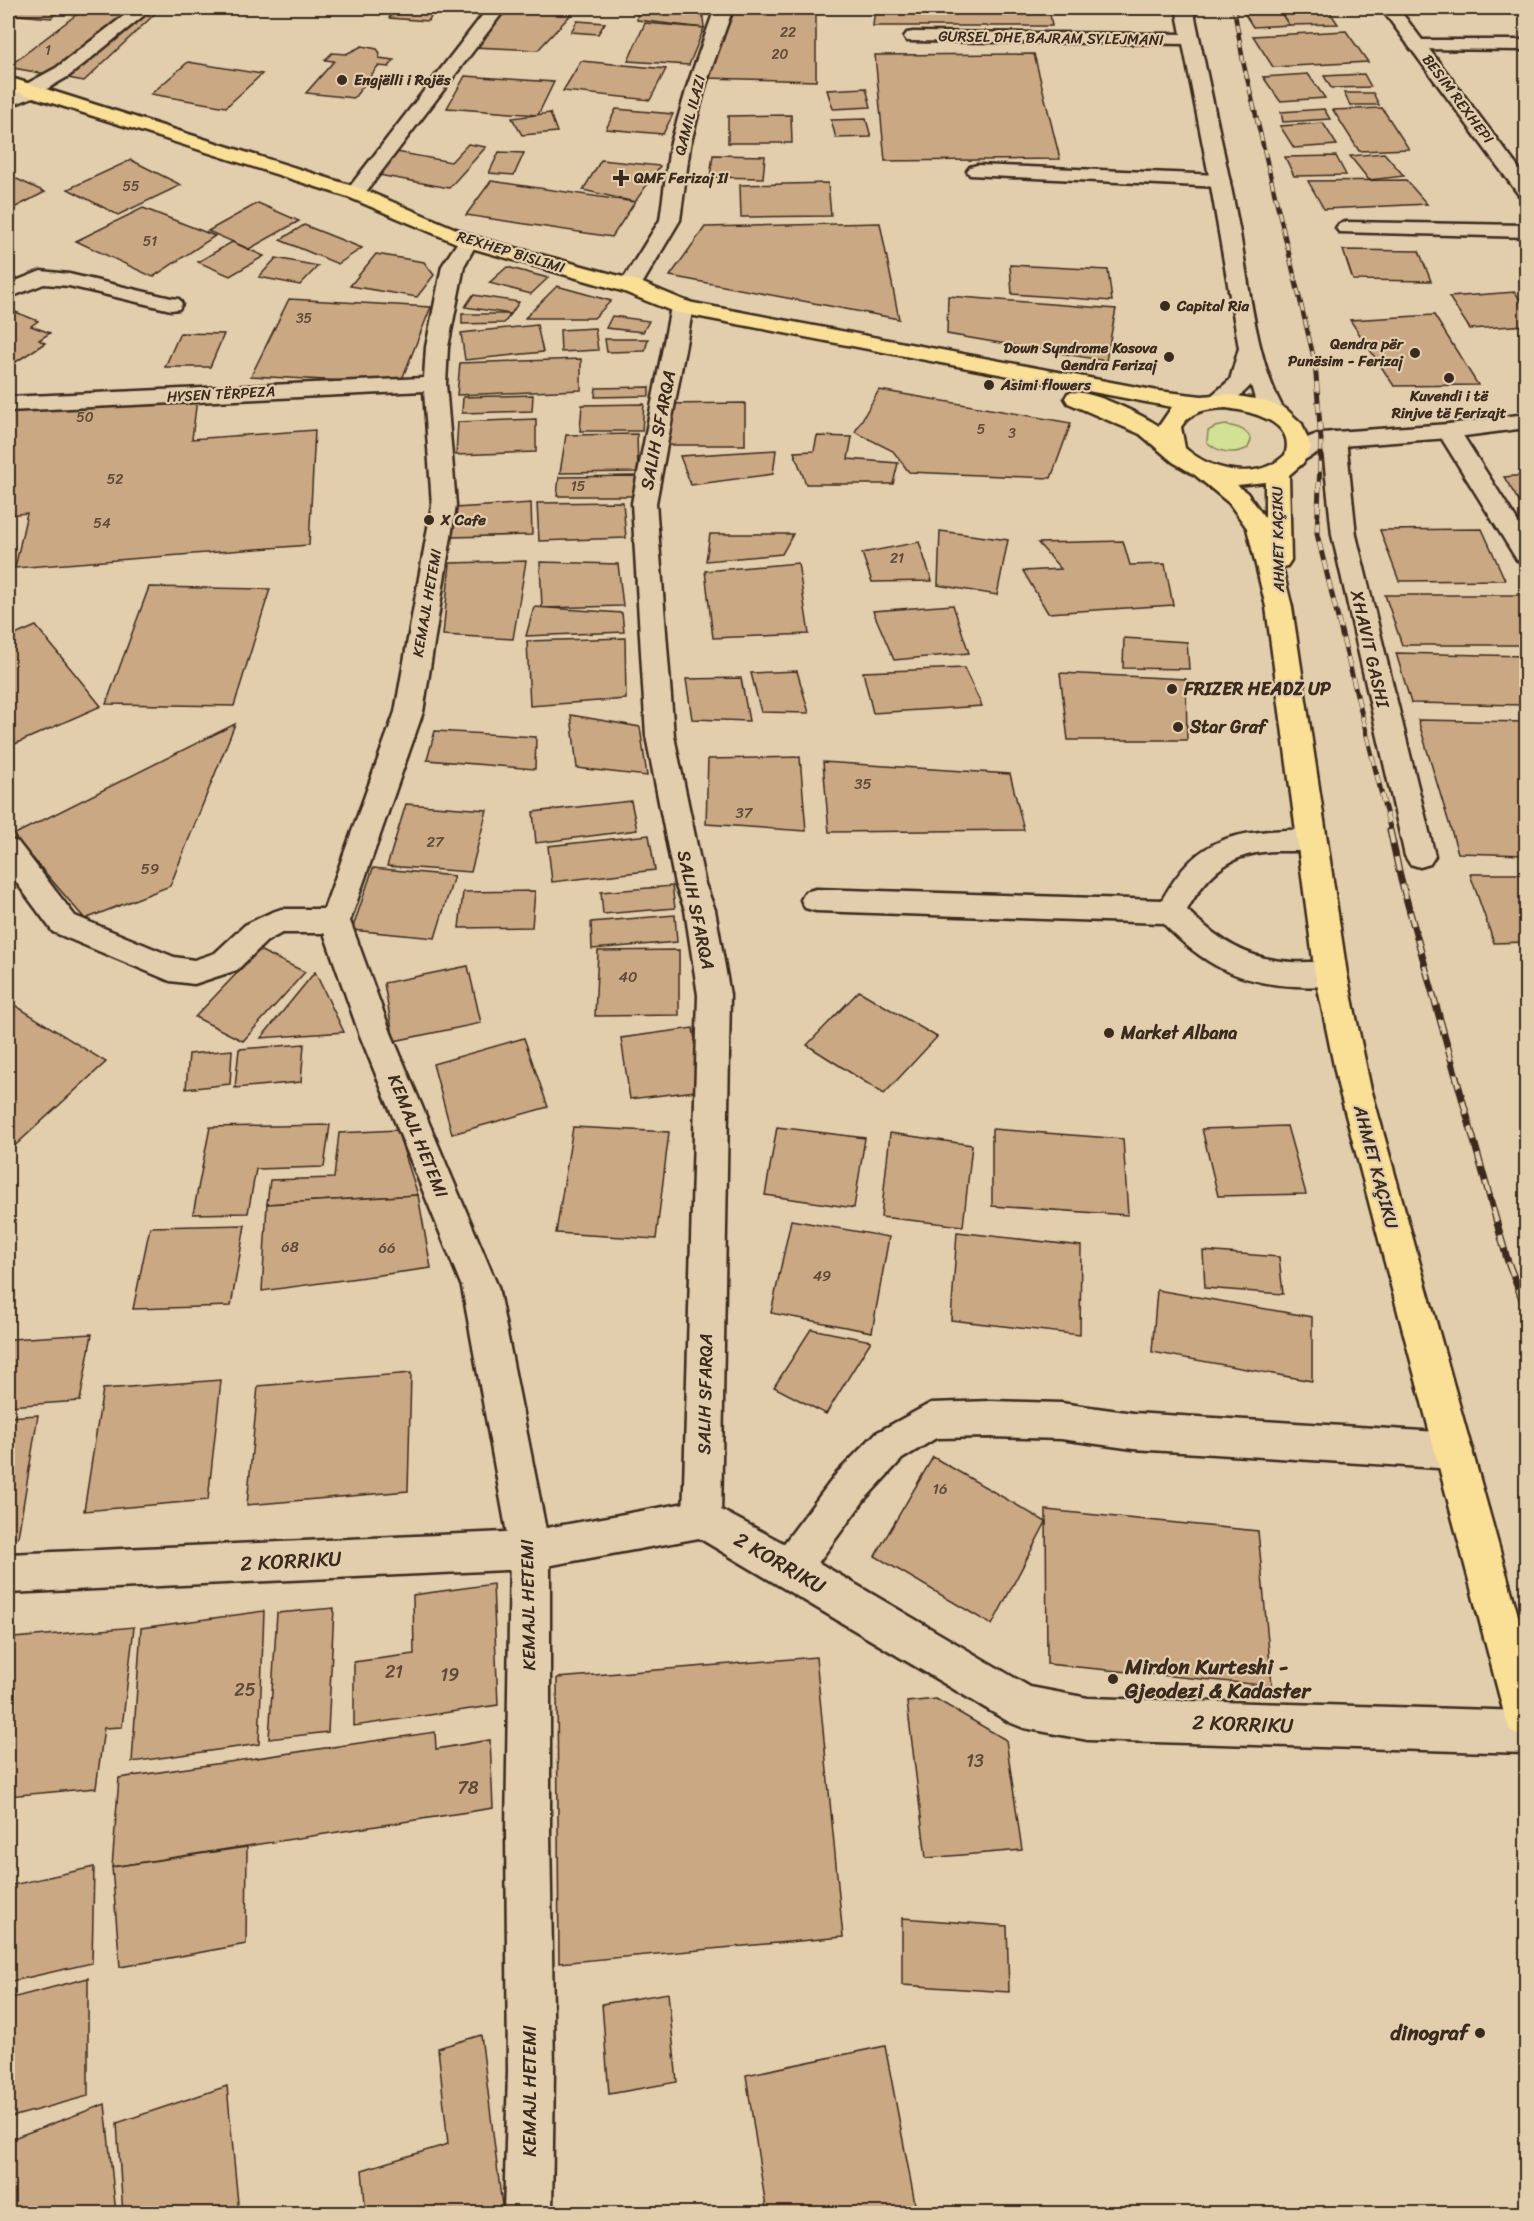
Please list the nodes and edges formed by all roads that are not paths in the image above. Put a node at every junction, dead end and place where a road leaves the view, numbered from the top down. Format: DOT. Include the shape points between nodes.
graph roads {
  1 [pos="144,8"];
  2 [pos="497,8"];
  3 [pos="724,8"];
  4 [pos="1184,8"];
  5 [pos="1389,8"];
  6 [pos="913,36"];
  7 [pos="1190,39"];
  8 [pos="1417,45"];
  9 [pos="1527,45"];
  10 [pos="8,83"];
  11 [pos="31,92"];
  12 [pos="8,101"];
  13 [pos="977,171"];
  14 [pos="1220,181"];
  15 [pos="1527,191"];
  16 [pos="355,194"];
  17 [pos="1346,228"];
  18 [pos="1527,231"];
  19 [pos="468,242"];
  20 [pos="630,286"];
  21 [pos="8,292"];
  22 [pos="171,304"];
  23 [pos="681,307"];
  24 [pos="1250,348"];
  25 [pos="991,367"];
  26 [pos="435,384"];
  27 [pos="1210,402"];
  28 [pos="8,404"];
  29 [pos="1279,416"];
  30 [pos="1527,421"];
  31 [pos="1449,431"];
  32 [pos="1328,440"];
  33 [pos="1173,450"];
  34 [pos="1298,454"];
  35 [pos="1203,470"];
  36 [pos="1277,472"];
  37 [pos="1527,554"];
  38 [pos="1279,607"];
  39 [pos="1312,840"];
  40 [pos="8,850"];
  41 [pos="1420,856"];
  42 [pos="816,900"];
  43 [pos="1171,912"];
  44 [pos="335,921"];
  45 [pos="1331,974"];
  46 [pos="1454,1451"];
  47 [pos="702,1519"];
  48 [pos="530,1550"];
  49 [pos="790,1568"];
  50 [pos="8,1574"];
  51 [pos="1527,1717"];
  52 [pos="1527,1732"];
  53 [pos="528,2214"];
  1 -- 11 [label="street"];
  2 -- 16 [label="street"];
  3 -- 20 [label="street, QAMIL ILAZI" via="680,146 670,220"];
  4 -- 7 [label="street, GURSEL DHE BAJRAM SYLEJMANI"];
  5 -- 8 [label="street, BESIM REXHEPI"];
  6 -- 7 [label="street, GURSEL DHE BAJRAM SYLEJMANI"];
  7 -- 14 [label="street, GURSEL DHE BAJRAM SYLEJMANI"];
  8 -- 9 [label="street"];
  8 -- 15 [label="street, BESIM REXHEPI"];
  10 -- 11 [label="main road, REXHEP BISLIMI"];
  11 -- 12 [label="street"];
  11 -- 16 [label="main road, REXHEP BISLIMI"];
  13 -- 14 [label="street"];
  14 -- 24 [label="street, GURSEL DHE BAJRAM SYLEJMANI"];
  16 -- 19 [label="main road, REXHEP BISLIMI"];
  17 -- 18 [label="street"];
  19 -- 20 [label="main road, REXHEP BISLIMI"];
  19 -- 26 [label="street, KEMAJL HETEMI" via="453,266 437,347"];
  20 -- 23 [label="main road, REXHEP BISLIMI"];
  21 -- 22 [label="street" via="41,277"];
  23 -- 25 [label="main road, REXHEP BISLIMI"];
  23 -- 47 [label="street, SALIH SFARQA" via="644,504 660,736 690,884 700,910 714,995"];
  24 -- 27 [label="street, GURSEL DHE BAJRAM SYLEJMANI" via="1241,383"];
  24 -- 29 [label="street, GURSEL DHE BAJRAM SYLEJMANI" via="1268,403"];
  25 -- 27 [label="main road, REXHEP BISLIMI" via="1158,398"];
  25 -- 33 [label="main road, REXHEP BISLIMI" via="1128,418"];
  26 -- 28 [label="street, HYSEN TËRPEZA"];
  26 -- 44 [label="street, KEMAJL HETEMI" via="444,505 409,712"];
  27 -- 29 [label="main road" via="1256,405"];
  27 -- 33 [label="main road" via="1186,408 1174,416 1168,426"];
  29 -- 32 [label="street"];
  29 -- 34 [label="main road" via="1295,430 1300,442"];
  30 -- 31 [label="street"];
  31 -- 32 [label="street"];
  31 -- 37 [label="street"];
  32 -- 34 [label="street"];
  32 -- 41 [label="street, XHAVIT GASHI" via="1344,535"];
  33 -- 35 [label="main road"];
  34 -- 36 [label="main road"];
  35 -- 36 [label="main road" via="1241,478"];
  35 -- 38 [label="main road, AHMET KAÇIKU" via="1238,498 1259,527"];
  36 -- 38 [label="main road, AHMET KAÇIKU"];
  38 -- 39 [label="main road, AHMET KAÇIKU"];
  39 -- 43 [label="street" via="1247,843 1214,856 1193,875"];
  39 -- 45 [label="main road, AHMET KAÇIKU"];
  40 -- 44 [label="street" via="64,924 170,969 194,972 226,962 256,933 281,921"];
  42 -- 43 [label="street"];
  43 -- 45 [label="street" via="1192,935 1225,958 1256,971 1288,976"];
  44 -- 48 [label="street, KEMAJL HETEMI" via="375,1034 480,1287"];
  45 -- 46 [label="main road, AHMET KAÇIKU" via="1354,1085"];
  46 -- 49 [label="street" via="1133,1431 1061,1421 931,1421 889,1446 851,1486"];
  46 -- 51 [label="main road, AHMET KAÇIKU"];
  47 -- 48 [label="street, 2 KORRIKU"];
  47 -- 49 [label="street, 2 KORRIKU"];
  48 -- 50 [label="street, 2 KORRIKU"];
  48 -- 53 [label="street, KEMAJL HETEMI"];
  49 -- 52 [label="street, 2 KORRIKU" via="1024,1707 1088,1719"];
}
